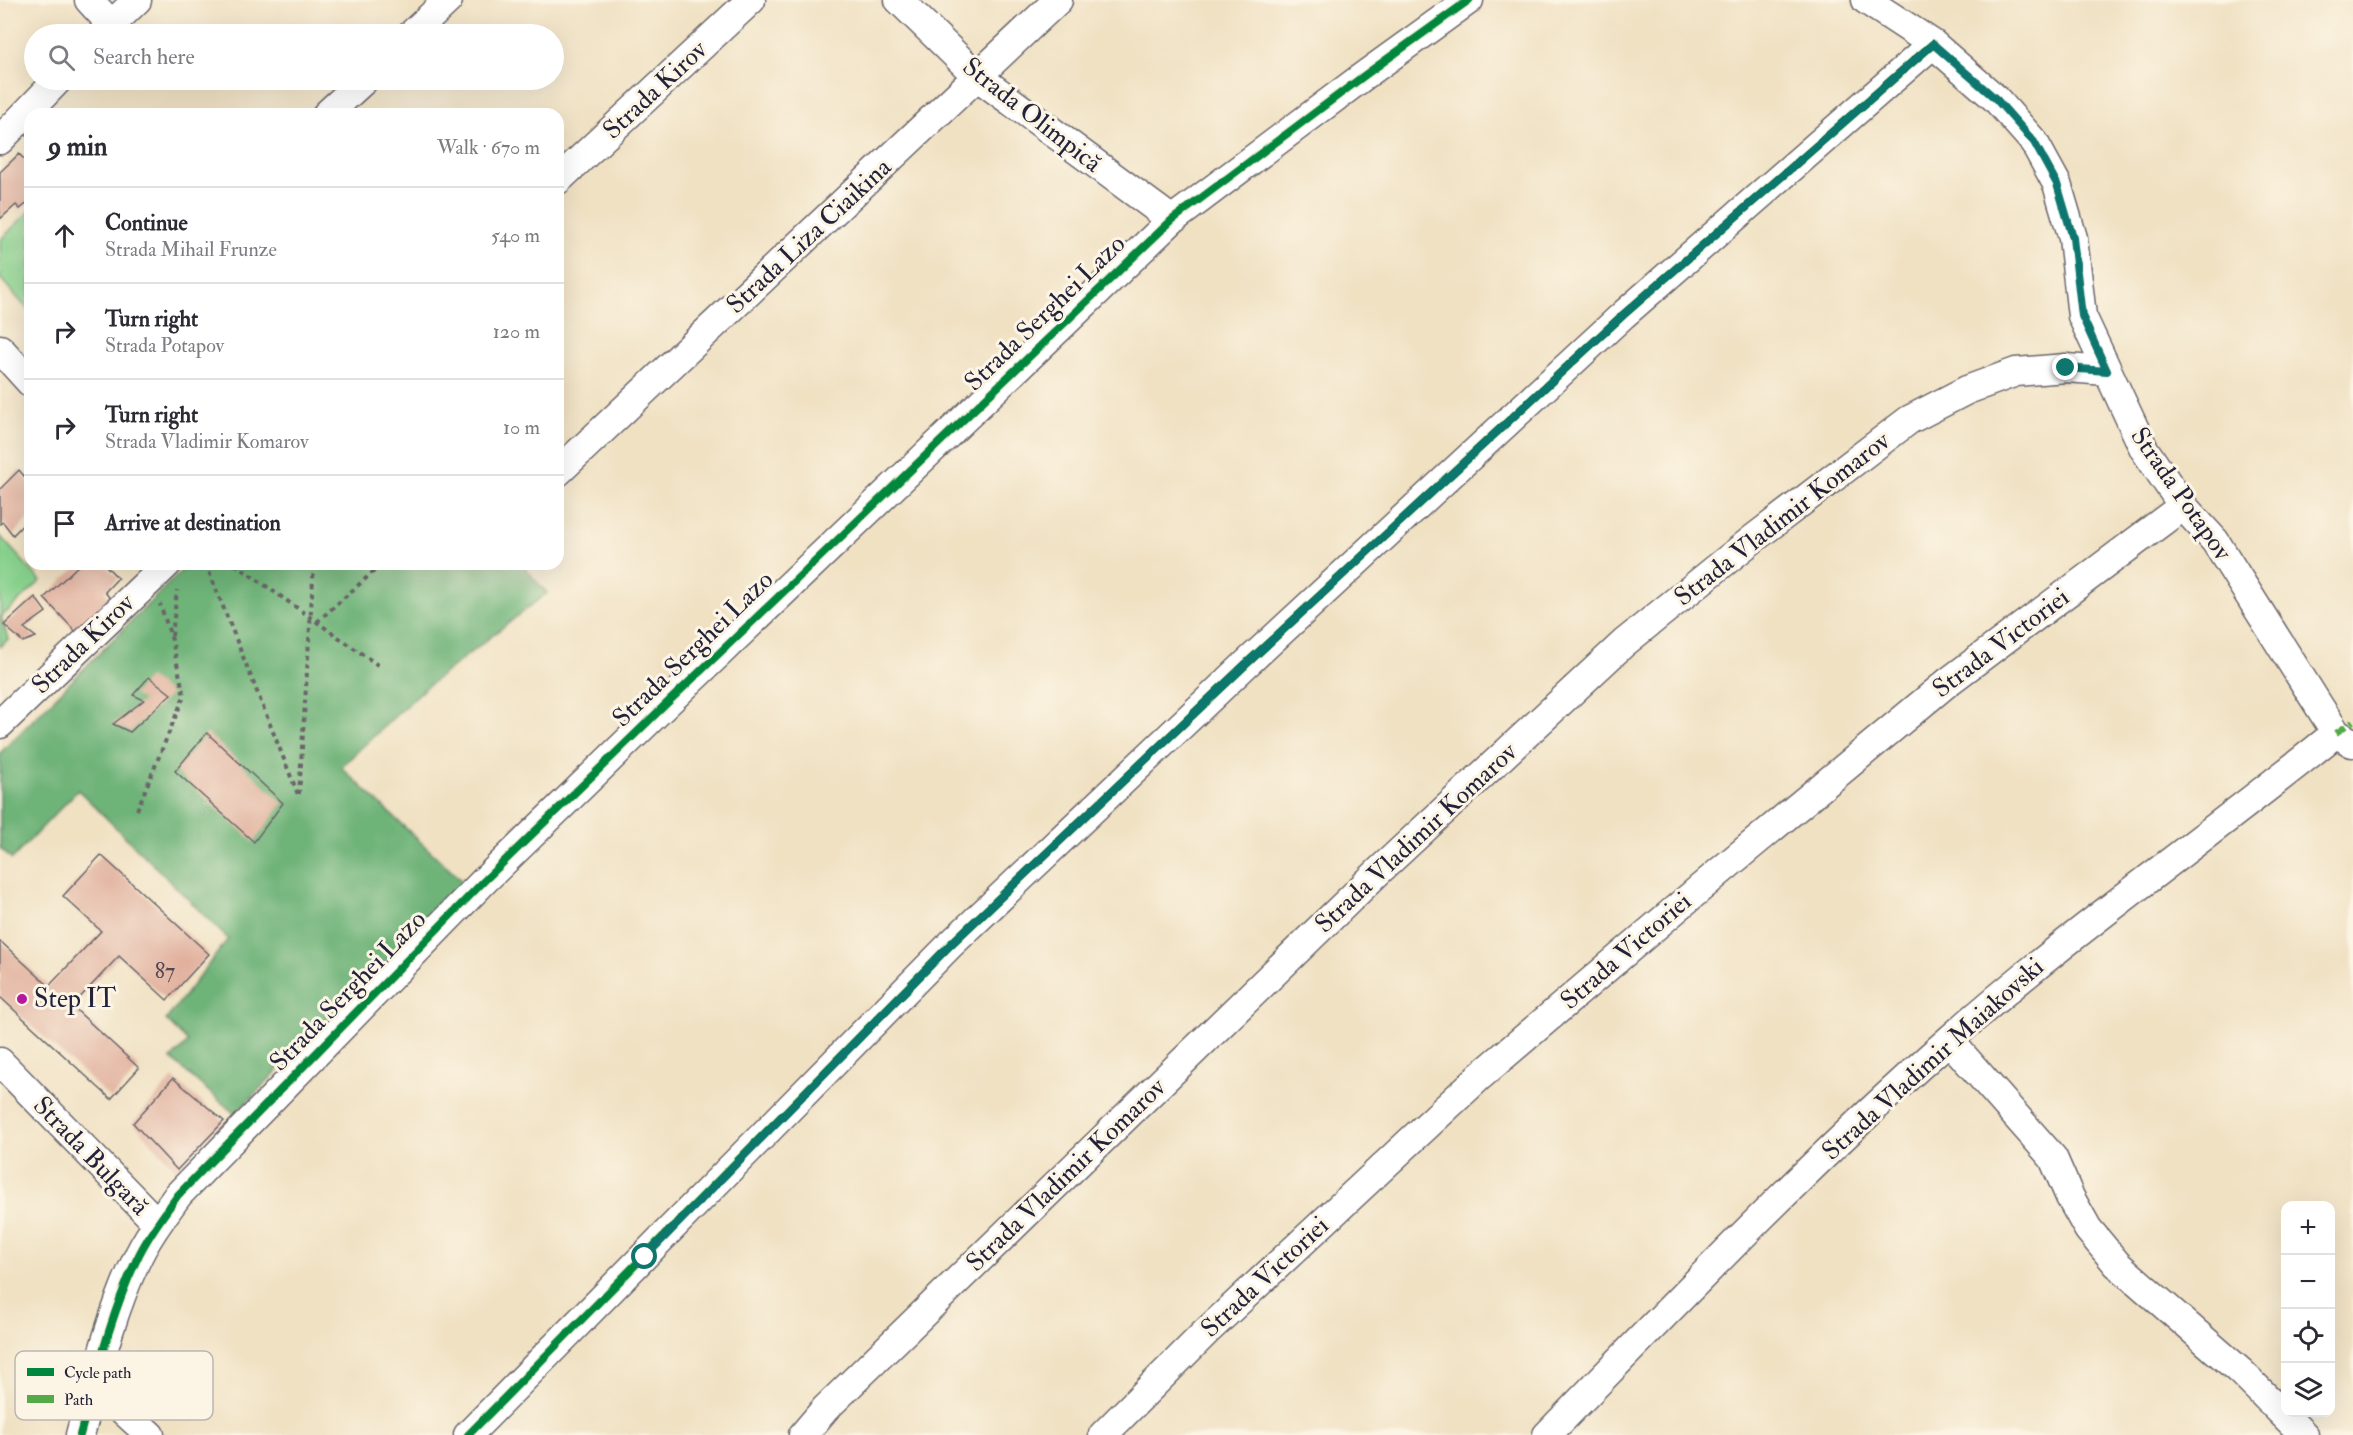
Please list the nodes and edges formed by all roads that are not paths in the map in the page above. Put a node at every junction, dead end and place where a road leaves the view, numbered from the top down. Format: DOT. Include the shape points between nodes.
graph roads {
  1 [pos="89,0"];
  2 [pos="137,0"];
  3 [pos="448,0"];
  4 [pos="751,0"];
  5 [pos="899,0"];
  6 [pos="1059,0"];
  7 [pos="1469,0"];
  8 [pos="1866,0"];
  9 [pos="103,24"];
  10 [pos="111,24"];
  11 [pos="423,24"];
  12 [pos="1933,44"];
  13 [pos="978,77"];
  14 [pos="48,90"];
  15 [pos="353,90"];
  16 [pos="31,108"];
  17 [pos="334,108"];
  18 [pos="24,115"];
  19 [pos="0,140"];
  20 [pos="564,174"];
  21 [pos="1172,220"];
  22 [pos="0,349"];
  23 [pos="2107,371"];
  24 [pos="24,375"];
  25 [pos="564,466"];
  26 [pos="2183,506"];
  27 [pos="165,576"];
  28 [pos="0,724"];
  29 [pos="2344,738"];
  30 [pos="1949,1040"];
  31 [pos="0,1062"];
  32 [pos="157,1224"];
  33 [pos="104,1351"];
  34 [pos="84,1420"];
  35 [pos="134,1420"];
  36 [pos="80,1435"];
  37 [pos="150,1435"];
  38 [pos="468,1435"];
  39 [pos="803,1435"];
  40 [pos="1102,1435"];
  41 [pos="1547,1435"];
  42 [pos="2304,1435"];
  1 -- 9 [label="street"];
  2 -- 10 [label="street"];
  3 -- 11 [label="street"];
  4 -- 20 [label="street, Strada Kirov"];
  5 -- 13 [label="street, Strada Olimpică"];
  6 -- 13 [label="street, Strada Liza Ciaikina"];
  7 -- 21 [label="street, Strada Serghei Lazo"];
  8 -- 12 [label="street, Strada Potapov"];
  12 -- 23 [label="street, Strada Potapov" via="1996,99 2034,142 2057,184 2073,238 2082,316"];
  12 -- 38 [label="street" via="1623,315 1176,730 951,944"];
  13 -- 21 [label="street, Strada Olimpică"];
  13 -- 25 [label="street, Strada Liza Ciaikina"];
  14 -- 16 [label="street"];
  15 -- 17 [label="street"];
  18 -- 19 [label="street"];
  21 -- 32 [label="street, Strada Serghei Lazo" via="484,881 178,1196"];
  22 -- 24 [label="street"];
  23 -- 26 [label="street, Strada Potapov" via="2144,449"];
  23 -- 39 [label="street, Strada Vladimir Komarov" via="2066,368 2016,372 1966,390 1909,420 1634,635 1379,871 825,1409"];
  26 -- 29 [label="street, Strada Potapov" via="2215,542"];
  26 -- 40 [label="street, Strada Victoriei" via="1948,682 1479,1077 1206,1332"];
  27 -- 28 [label="street, Strada Kirov"];
  29 -- 30 [label="street, Strada Vladimir Maiakovski" via="2276,782 2080,930"];
  30 -- 41 [label="street, Strada Vladimir Maiakovski" via="1827,1153"];
  30 -- 42 [label="street" via="2054,1158 2088,1229 2117,1264 2241,1372"];
  31 -- 32 [label="street, Strada Bulgară"];
  32 -- 33 [label="street, Strada Serghei Lazo" via="136,1261"];
  34 -- 36 [label="street, Strada Serghei Lazo"];
  35 -- 37 [label="street"];
}
